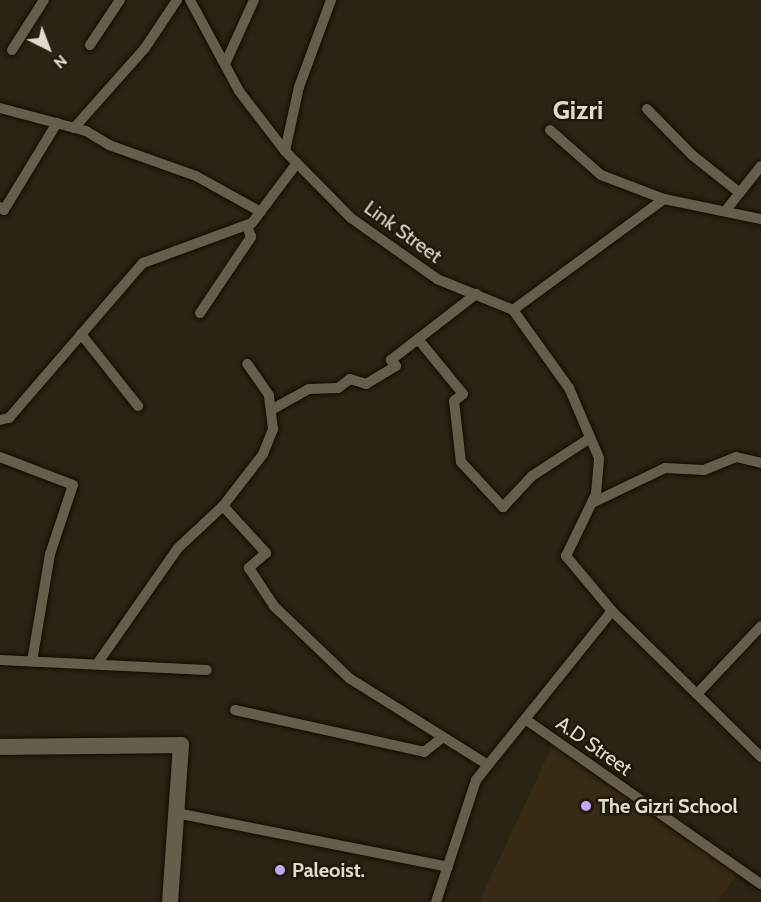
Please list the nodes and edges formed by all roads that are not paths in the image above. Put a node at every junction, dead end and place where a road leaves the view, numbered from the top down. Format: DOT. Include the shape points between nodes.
graph roads {
  1 [pos="44,0"];
  2 [pos="120,0"];
  3 [pos="177,0"];
  4 [pos="190,0"];
  5 [pos="254,0"];
  6 [pos="331,0"];
  7 [pos="90,45"];
  8 [pos="12,50"];
  9 [pos="225,64"];
  10 [pos="0,108"];
  11 [pos="646,109"];
  12 [pos="57,123"];
  13 [pos="74,128"];
  14 [pos="550,130"];
  15 [pos="285,151"];
  16 [pos="297,163"];
  17 [pos="761,165"];
  18 [pos="740,193"];
  19 [pos="664,199"];
  20 [pos="0,207"];
  21 [pos="726,210"];
  22 [pos="261,212"];
  23 [pos="761,219"];
  24 [pos="247,226"];
  25 [pos="476,294"];
  26 [pos="513,309"];
  27 [pos="200,313"];
  28 [pos="81,334"];
  29 [pos="418,339"];
  30 [pos="247,364"];
  31 [pos="138,406"];
  32 [pos="271,410"];
  33 [pos="0,420"];
  34 [pos="590,438"];
  35 [pos="0,457"];
  36 [pos="761,462"];
  37 [pos="592,503"];
  38 [pos="223,506"];
  39 [pos="612,611"];
  40 [pos="761,626"];
  41 [pos="0,660"];
  42 [pos="32,662"];
  43 [pos="97,664"];
  44 [pos="207,670"];
  45 [pos="697,694"];
  46 [pos="235,710"];
  47 [pos="525,719"];
  48 [pos="442,738"];
  49 [pos="0,747"];
  50 [pos="761,757"];
  51 [pos="488,765"];
  52 [pos="176,813"];
  53 [pos="448,867"];
  54 [pos="761,884"];
  55 [pos="170,902"];
  56 [pos="436,902"];
  1 -- 8 [label="lane"];
  2 -- 7 [label="lane"];
  3 -- 13 [label="lane" via="145,48"];
  4 -- 9 [label="lane, Link Street"];
  5 -- 9 [label="lane"];
  6 -- 15 [label="lane" via="299,87"];
  9 -- 15 [label="lane, Link Street"];
  10 -- 12 [label="lane"];
  11 -- 18 [label="lane" via="692,155"];
  12 -- 13 [label="lane"];
  12 -- 20 [label="lane" via="4,210"];
  13 -- 22 [label="lane" via="196,176"];
  14 -- 19 [label="lane" via="601,176"];
  15 -- 16 [label="lane, Link Street"];
  16 -- 22 [label="lane"];
  16 -- 25 [label="lane, Link Street" via="351,218 437,279"];
  17 -- 18 [label="lane"];
  18 -- 21 [label="lane"];
  19 -- 21 [label="lane"];
  19 -- 26 [label="lane"];
  21 -- 23 [label="lane"];
  22 -- 24 [label="lane"];
  24 -- 27 [label="lane" via="251,237"];
  24 -- 28 [label="lane" via="143,263"];
  25 -- 26 [label="lane, Link Street"];
  25 -- 29 [label="lane"];
  26 -- 34 [label="lane" via="569,388"];
  28 -- 31 [label="lane"];
  28 -- 33 [label="lane" via="9,418"];
  29 -- 32 [label="lane" via="391,360 396,366 366,384 350,379 338,388 309,389"];
  29 -- 34 [label="lane" via="463,394 454,401 461,462 503,507 532,476"];
  30 -- 32 [label="lane" via="269,395"];
  32 -- 38 [label="lane" via="273,429 263,454"];
  34 -- 37 [label="lane" via="599,458"];
  35 -- 42 [label="lane" via="73,485 50,554"];
  36 -- 37 [label="lane" via="736,457 704,470 665,468"];
  37 -- 39 [label="lane" via="566,556"];
  38 -- 43 [label="lane" via="178,548"];
  38 -- 48 [label="lane" via="266,553 249,568 274,606 349,678"];
  39 -- 45 [label="lane"];
  39 -- 47 [label="lane"];
  40 -- 45 [label="lane"];
  41 -- 42 [label="lane"];
  42 -- 43 [label="lane"];
  43 -- 44 [label="lane"];
  45 -- 50 [label="lane"];
  46 -- 48 [label="lane" via="424,752"];
  47 -- 51 [label="lane"];
  47 -- 54 [label="lane, A.D Street"];
  48 -- 51 [label="lane"];
  49 -- 52 [label="street" via="181,745"];
  51 -- 53 [label="lane" via="476,780"];
  52 -- 53 [label="lane"];
  52 -- 55 [label="street"];
  53 -- 56 [label="lane"];
}
